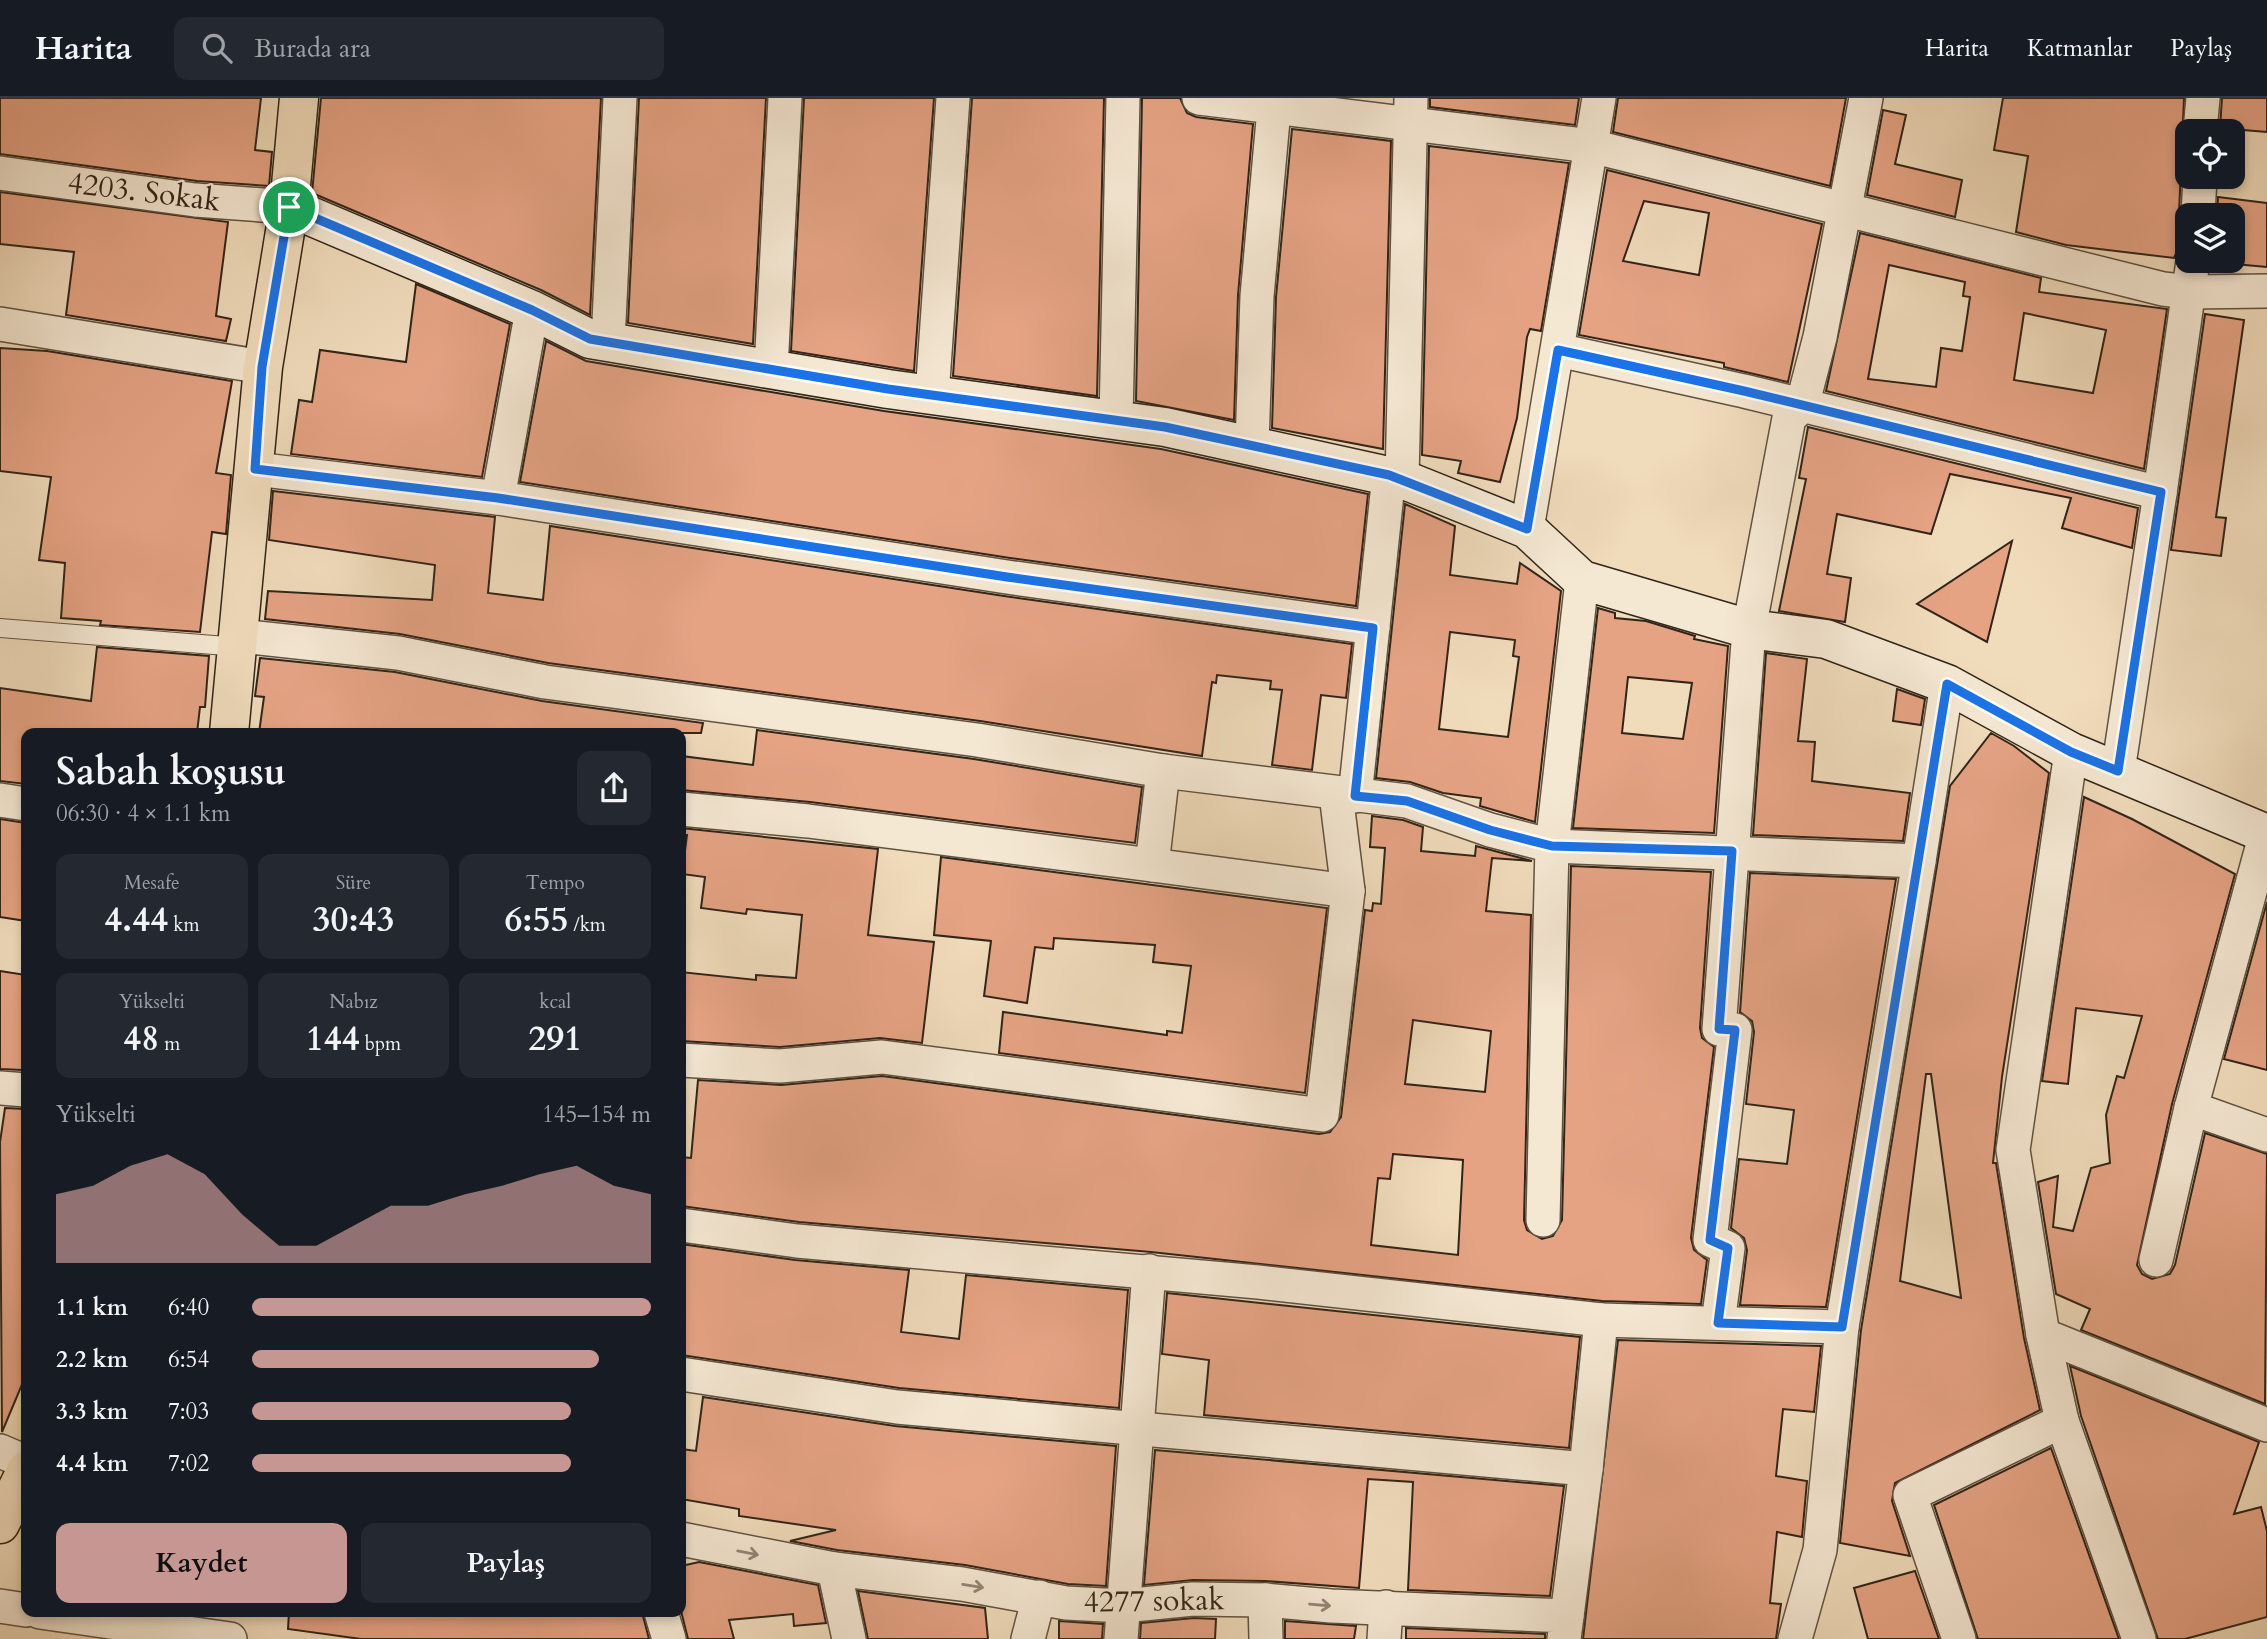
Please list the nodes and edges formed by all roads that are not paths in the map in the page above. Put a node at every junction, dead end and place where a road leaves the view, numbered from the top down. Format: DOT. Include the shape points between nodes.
graph roads {
  1 [pos="299,98"];
  2 [pos="620,98"];
  3 [pos="785,98"];
  4 [pos="953,98"];
  5 [pos="1123,98"];
  6 [pos="1199,98"];
  7 [pos="1599,98"];
  8 [pos="1866,98"];
  9 [pos="2203,98"];
  10 [pos="1275,102"];
  11 [pos="1410,110"];
  12 [pos="2201,119"];
  13 [pos="1591,146"];
  14 [pos="0,173"];
  15 [pos="289,207"];
  16 [pos="1844,211"];
  17 [pos="2191,276"];
  18 [pos="2267,291"];
  19 [pos="532,310"];
  20 [pos="0,324"];
  21 [pos="608,341"];
  22 [pos="1558,350"];
  23 [pos="262,367"];
  24 [pos="771,369"];
  25 [pos="932,395"];
  26 [pos="1802,406"];
  27 [pos="1116,420"];
  28 [pos="1252,445"];
  29 [pos="255,469"];
  30 [pos="1396,477"];
  31 [pos="2161,492"];
  32 [pos="498,498"];
  33 [pos="1527,529"];
  34 [pos="1582,580"];
  35 [pos="0,628"];
  36 [pos="1373,628"];
  37 [pos="1749,629"];
  38 [pos="239,641"];
  39 [pos="1947,684"];
  40 [pos="230,728"];
  41 [pos="2071,752"];
  42 [pos="1163,771"];
  43 [pos="2118,771"];
  44 [pos="1346,795"];
  45 [pos="0,800"];
  46 [pos="21,803"];
  47 [pos="686,809"];
  48 [pos="2266,834"];
  49 [pos="1552,846"];
  50 [pos="1732,851"];
  51 [pos="1919,860"];
  52 [pos="1152,866"];
  53 [pos="1348,891"];
  54 [pos="686,1060"];
  55 [pos="0,1088"];
  56 [pos="21,1090"];
  57 [pos="2191,1108"];
  58 [pos="2267,1135"];
  59 [pos="1543,1220"];
  60 [pos="686,1226"];
  61 [pos="2156,1260"];
  62 [pos="1149,1271"];
  63 [pos="1601,1320"];
  64 [pos="1718,1323"];
  65 [pos="1842,1327"];
  66 [pos="2043,1335"];
  67 [pos="686,1375"];
  68 [pos="2062,1421"];
  69 [pos="2267,1425"];
  70 [pos="1136,1429"];
  71 [pos="0,1451"];
  72 [pos="21,1460"];
  73 [pos="1586,1469"];
  74 [pos="21,1481"];
  75 [pos="0,1524"];
  76 [pos="686,1540"];
  77 [pos="834,1569"];
  78 [pos="1039,1597"];
  79 [pos="1265,1600"];
  80 [pos="0,1606"];
  81 [pos="1122,1606"];
  82 [pos="21,1609"];
  83 [pos="75,1617"];
  84 [pos="662,1617"];
  85 [pos="1385,1623"];
  86 [pos="1566,1627"];
  87 [pos="230,1639"];
  88 [pos="669,1639"];
  89 [pos="849,1639"];
  90 [pos="1028,1639"];
  91 [pos="1121,1639"];
  92 [pos="1266,1639"];
  93 [pos="1795,1639"];
  94 [pos="1959,1639"];
  95 [pos="2139,1639"];
  1 -- 15 [label="main road"];
  2 -- 21 [label="street"];
  3 -- 24 [label="street"];
  4 -- 25 [label="street"];
  5 -- 27 [label="street"];
  6 -- 10 [label="street"];
  7 -- 13 [label="street"];
  8 -- 16 [label="street"];
  9 -- 12 [label="street"];
  10 -- 11 [label="street"];
  10 -- 28 [label="street" via="1256,296"];
  11 -- 13 [label="street"];
  11 -- 30 [label="street"];
  13 -- 16 [label="street"];
  13 -- 22 [label="street"];
  14 -- 15 [label="street, 4203. Sokak" via="195,200"];
  15 -- 19 [label="main road"];
  15 -- 23 [label="main road"];
  16 -- 17 [label="street" via="2163,289"];
  16 -- 26 [label="street"];
  17 -- 18 [label="street"];
  17 -- 31 [label="street"];
  19 -- 21 [label="main road" via="590,339"];
  19 -- 32 [label="street"];
  20 -- 23 [label="street"];
  21 -- 24 [label="main road"];
  22 -- 26 [label="street"];
  22 -- 33 [label="street"];
  23 -- 29 [label="main road"];
  24 -- 25 [label="main road"];
  25 -- 27 [label="main road"];
  26 -- 31 [label="street"];
  26 -- 37 [label="street" via="1788,418"];
  27 -- 28 [label="main road"];
  28 -- 30 [label="main road"];
  29 -- 32 [label="street"];
  29 -- 38 [label="main road"];
  30 -- 33 [label="main road"];
  30 -- 36 [label="street"];
  31 -- 43 [label="street"];
  32 -- 36 [label="street"];
  33 -- 34 [label="main road"];
  34 -- 37 [label="main road"];
  34 -- 49 [label="street"];
  35 -- 38 [label="lane"];
  36 -- 44 [label="street"];
  37 -- 39 [label="main road" via="1826,639"];
  37 -- 50 [label="street"];
  38 -- 40 [label="main road"];
  38 -- 42 [label="street" via="398,653 545,682 977,740"];
  39 -- 41 [label="main road"];
  39 -- 51 [label="street"];
  41 -- 43 [label="main road"];
  41 -- 66 [label="street" via="2013,1150"];
  42 -- 44 [label="street"];
  42 -- 52 [label="street"];
  43 -- 48 [label="main road"];
  44 -- 49 [label="street" via="1407,801"];
  44 -- 53 [label="street"];
  45 -- 46 [label="street"];
  47 -- 52 [label="street"];
  48 -- 57 [label="street"];
  49 -- 50 [label="street"];
  49 -- 59 [label="street"];
  50 -- 51 [label="street"];
  50 -- 64 [label="street" via="1719,1029 1735,1030 1710,1240 1728,1248"];
  51 -- 65 [label="street"];
  52 -- 53 [label="street"];
  53 -- 54 [label="street" via="1322,1115 895,1058 780,1066"];
  55 -- 56 [label="street"];
  57 -- 58 [label="street"];
  57 -- 61 [label="street"];
  60 -- 62 [label="street" via="797,1241"];
  62 -- 63 [label="street"];
  62 -- 70 [label="street"];
  63 -- 64 [label="street"];
  63 -- 73 [label="street"];
  64 -- 65 [label="street"];
  65 -- 93 [label="street" via="1820,1550"];
  66 -- 68 [label="street"];
  66 -- 69 [label="street"];
  67 -- 70 [label="street" via="897,1407"];
  68 -- 94 [label="street" via="1910,1495"];
  68 -- 95 [label="street"];
  70 -- 73 [label="street"];
  70 -- 81 [label="street"];
  71 -- 72 [label="street"];
  73 -- 86 [label="street"];
  74 -- 75 [label="main road"];
  76 -- 77 [label="street, 4277 sokak, one-way"];
  77 -- 78 [label="street, 4277 sokak, one-way"];
  77 -- 89 [label="street"];
  78 -- 81 [label="street, 4277 sokak"];
  78 -- 90 [label="street"];
  79 -- 81 [label="street, 4277 sokak" via="1194,1599"];
  79 -- 85 [label="street, 4277 sokak, one-way" via="1331,1606"];
  79 -- 92 [label="street"];
  80 -- 82 [label="street"];
  81 -- 91 [label="street"];
  83 -- 87 [label="street"];
  84 -- 88 [label="street"];
  85 -- 86 [label="street, 4277 sokak"];
}
